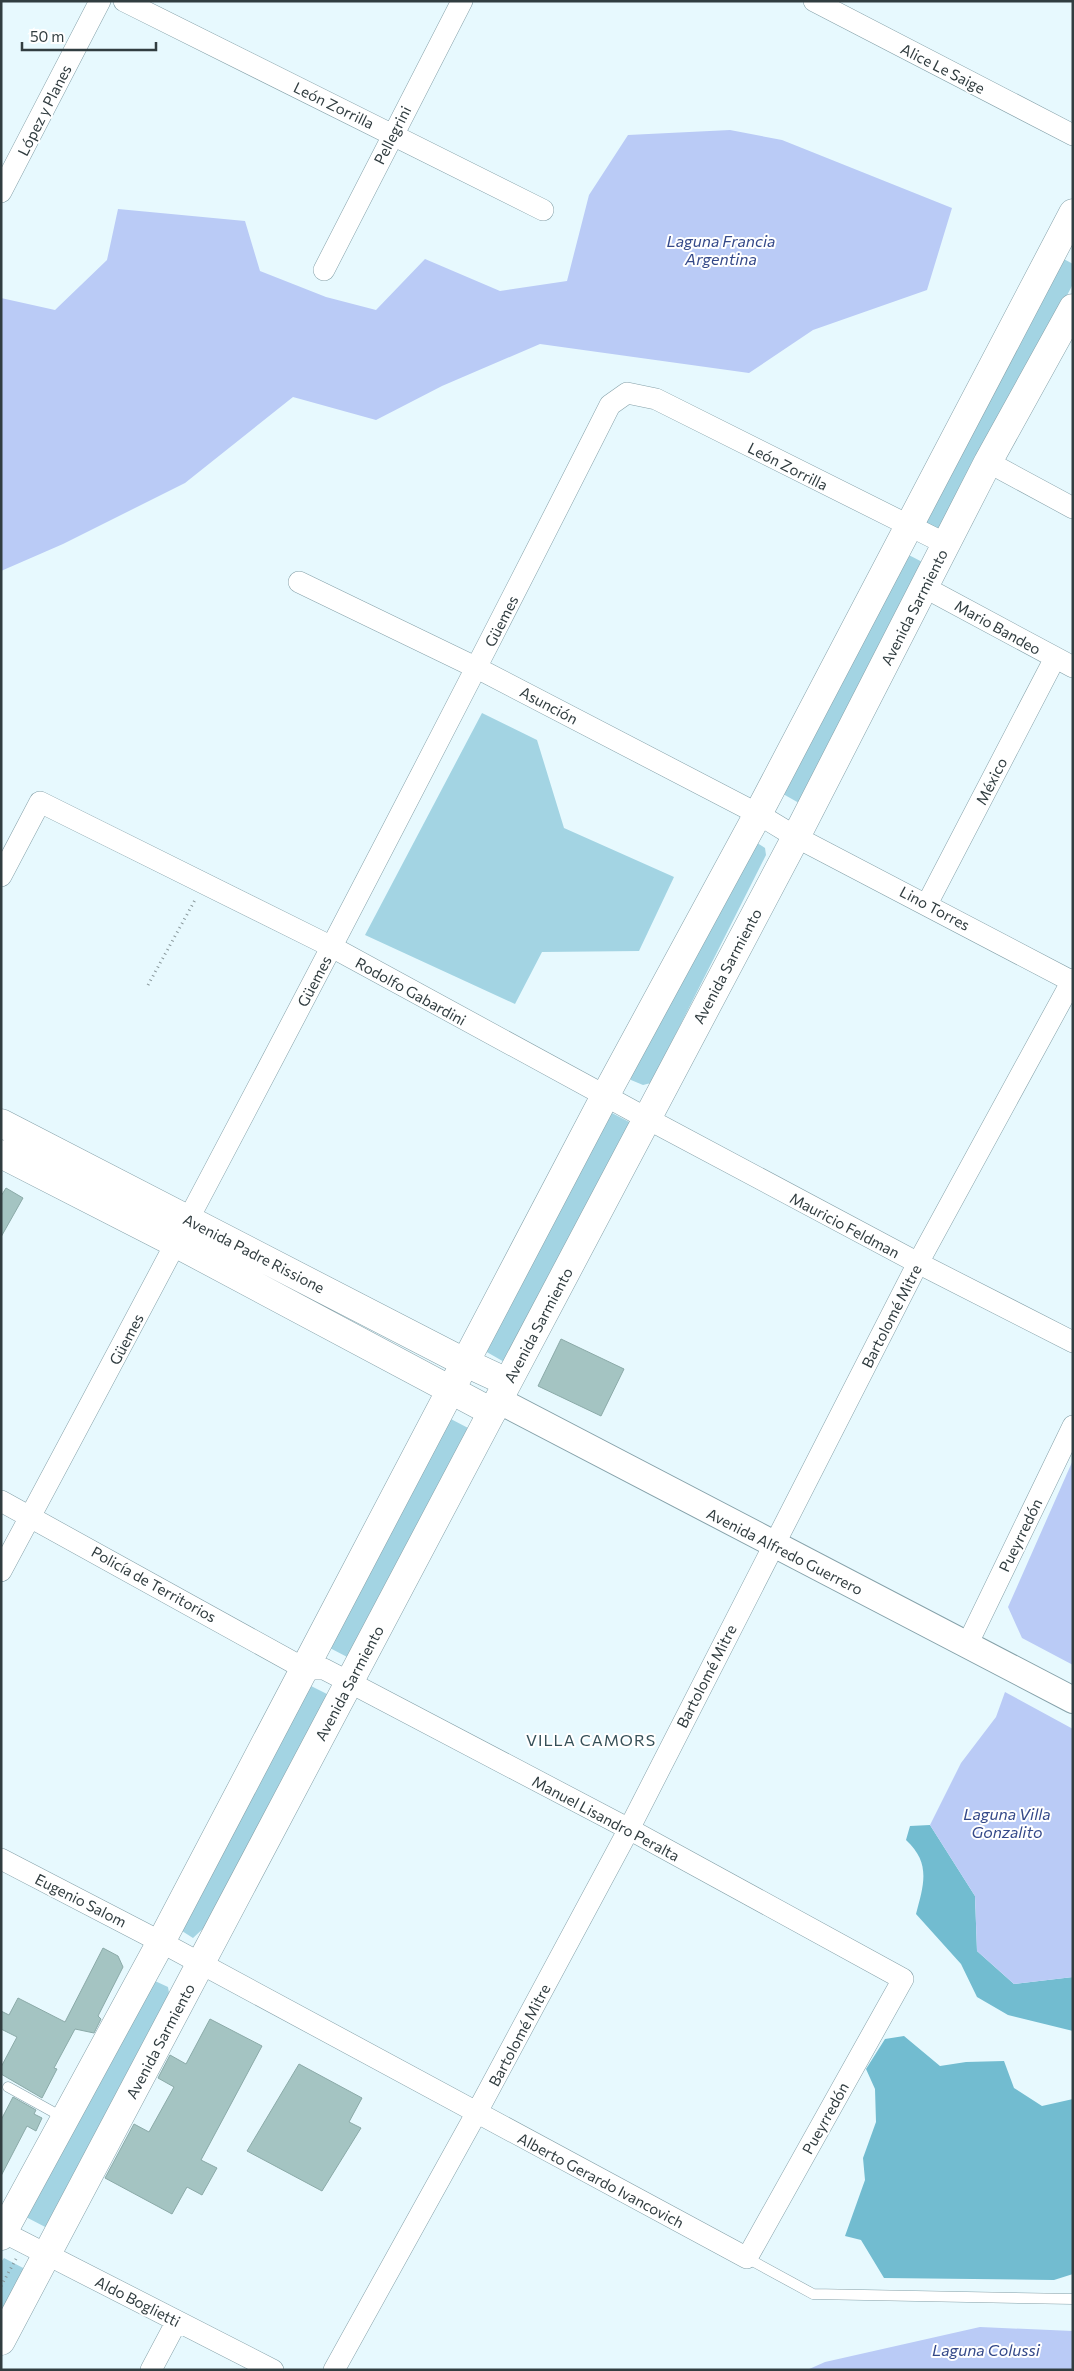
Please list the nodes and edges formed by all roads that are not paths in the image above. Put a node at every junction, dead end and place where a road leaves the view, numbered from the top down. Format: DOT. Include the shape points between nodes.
graph roads {
  1 [pos="100,1"];
  2 [pos="124,1"];
  3 [pos="462,1"];
  4 [pos="819,2"];
  5 [pos="393,134"];
  6 [pos="1073,135"];
  7 [pos="1,192"];
  8 [pos="543,210"];
  9 [pos="1070,227"];
  10 [pos="324,270"];
  11 [pos="1073,308"];
  12 [pos="627,394"];
  13 [pos="988,462"];
  14 [pos="1073,508"];
  15 [pos="908,526"];
  16 [pos="946,544"];
  17 [pos="299,582"];
  18 [pos="924,587"];
  19 [pos="1064,663"];
  20 [pos="477,668"];
  21 [pos="758,814"];
  22 [pos="796,837"];
  23 [pos="1,876"];
  24 [pos="927,904"];
  25 [pos="332,947"];
  26 [pos="1072,981"];
  27 [pos="605,1096"];
  28 [pos="646,1118"];
  29 [pos="1,1123"];
  30 [pos="1,1154"];
  31 [pos="188,1219"];
  32 [pos="177,1244"];
  33 [pos="918,1263"];
  34 [pos="1073,1342"];
  35 [pos="466,1363"];
  36 [pos="452,1391"];
  37 [pos="499,1398"];
  38 [pos="1073,1426"];
  39 [pos="1,1501"];
  40 [pos="31,1516"];
  41 [pos="772,1545"];
  42 [pos="1,1572"];
  43 [pos="967,1645"];
  44 [pos="305,1669"];
  45 [pos="349,1682"];
  46 [pos="1073,1700"];
  47 [pos="629,1829"];
  48 [pos="1,1859"];
  49 [pos="161,1942"];
  50 [pos="200,1964"];
  51 [pos="903,1979"];
  52 [pos="8,2087"];
  53 [pos="477,2112"];
  54 [pos="65,2119"];
  55 [pos="2,2233"];
  56 [pos="48,2254"];
  57 [pos="747,2258"];
  58 [pos="1073,2299"];
  59 [pos="177,2321"];
  60 [pos="1,2341"];
  61 [pos="151,2370"];
  62 [pos="272,2370"];
  63 [pos="334,2370"];
  1 -- 7 [label="street, López y Planes"];
  2 -- 5 [label="street, León Zorrilla"];
  3 -- 5 [label="street, Pellegrini"];
  4 -- 6 [label="street, Alice Le Saige"];
  5 -- 8 [label="street, León Zorrilla"];
  5 -- 10 [label="street, Pellegrini"];
  9 -- 15 [label="main road"];
  11 -- 13 [label="main road, Avenida Sarmiento"];
  12 -- 15 [label="street, León Zorrilla" via="656,399"];
  12 -- 20 [label="street, Güemes" via="610,405"];
  13 -- 14 [label="street"];
  13 -- 16 [label="main road, Avenida Sarmiento"];
  15 -- 16 [label="street, León Zorrilla"];
  15 -- 21 [label="main road"];
  16 -- 18 [label="main road, Avenida Sarmiento"];
  17 -- 20 [label="street, Asunción"];
  18 -- 19 [label="street, Mario Bandeo"];
  18 -- 22 [label="main road, Avenida Sarmiento"];
  19 -- 24 [label="street, México"];
  20 -- 21 [label="street, Asunción"];
  20 -- 25 [label="street, Güemes"];
  21 -- 22 [label="street, Asunción"];
  21 -- 27 [label="main road"];
  22 -- 24 [label="street, Lino Torres"];
  22 -- 28 [label="main road, Avenida Sarmiento"];
  23 -- 25 [label="street, Rodolfo Gabardini" via="40,802"];
  24 -- 26 [label="street, Lino Torres"];
  25 -- 27 [label="street, Rodolfo Gabardini"];
  25 -- 31 [label="street, Güemes"];
  26 -- 33 [label="street, Bartolomé Mitre"];
  27 -- 28 [label="street, Rodolfo Gabardini"];
  27 -- 35 [label="main road"];
  28 -- 33 [label="street, Mauricio Feldman"];
  28 -- 37 [label="main road, Avenida Sarmiento"];
  29 -- 31 [label="main road, Avenida Padre Rissione"];
  30 -- 32 [label="main road, Avenida Padre Rissione"];
  31 -- 32 [label="street, Güemes"];
  31 -- 35 [label="main road, Avenida Padre Rissione"];
  32 -- 36 [label="main road, Avenida Padre Rissione"];
  32 -- 40 [label="street, Güemes"];
  33 -- 34 [label="street, Mauricio Feldman"];
  33 -- 41 [label="street, Bartolomé Mitre"];
  35 -- 36 [label="main road"];
  35 -- 37 [label="main road, Avenida Padre Rissione"];
  36 -- 37 [label="main road, Avenida Padre Rissione"];
  36 -- 44 [label="main road"];
  37 -- 41 [label="street, Avenida Alfredo Guerrero"];
  37 -- 45 [label="main road, Avenida Sarmiento"];
  38 -- 43 [label="street, Pueyrredón"];
  39 -- 40 [label="street, Policía de Territorios"];
  40 -- 42 [label="street, Güemes"];
  40 -- 44 [label="street, Policía de Territorios"];
  41 -- 43 [label="street, Avenida Alfredo Guerrero"];
  41 -- 47 [label="street, Bartolomé Mitre"];
  43 -- 46 [label="street, Avenida Alfredo Guerrero"];
  44 -- 45 [label="street, Manuel Lisandro Peralta" via="324,1669"];
  44 -- 49 [label="main road"];
  45 -- 47 [label="street, Manuel Lisandro Peralta"];
  45 -- 50 [label="main road, Avenida Sarmiento"];
  47 -- 51 [label="street, Manuel Lisandro Peralta"];
  47 -- 53 [label="street, Bartolomé Mitre"];
  48 -- 49 [label="street, Eugenio Salom"];
  49 -- 50 [label="street, Alberto Gerardo Ivancovich"];
  49 -- 54 [label="main road"];
  50 -- 53 [label="street, Alberto Gerardo Ivancovich"];
  50 -- 56 [label="main road, Avenida Sarmiento"];
  51 -- 57 [label="street, Pueyrredón"];
  52 -- 54 [label="lane"];
  53 -- 57 [label="street, Alberto Gerardo Ivancovich"];
  53 -- 63 [label="street, Bartolomé Mitre"];
  54 -- 55 [label="main road"];
  55 -- 56 [label="street, Aldo Boglietti"];
  56 -- 59 [label="street, Aldo Boglietti"];
  56 -- 60 [label="main road, Avenida Sarmiento"];
  57 -- 58 [label="lane, Alberto Gerardo Ivancovich" via="814,2294"];
  59 -- 61 [label="street"];
  59 -- 62 [label="street, Aldo Boglietti"];
}
